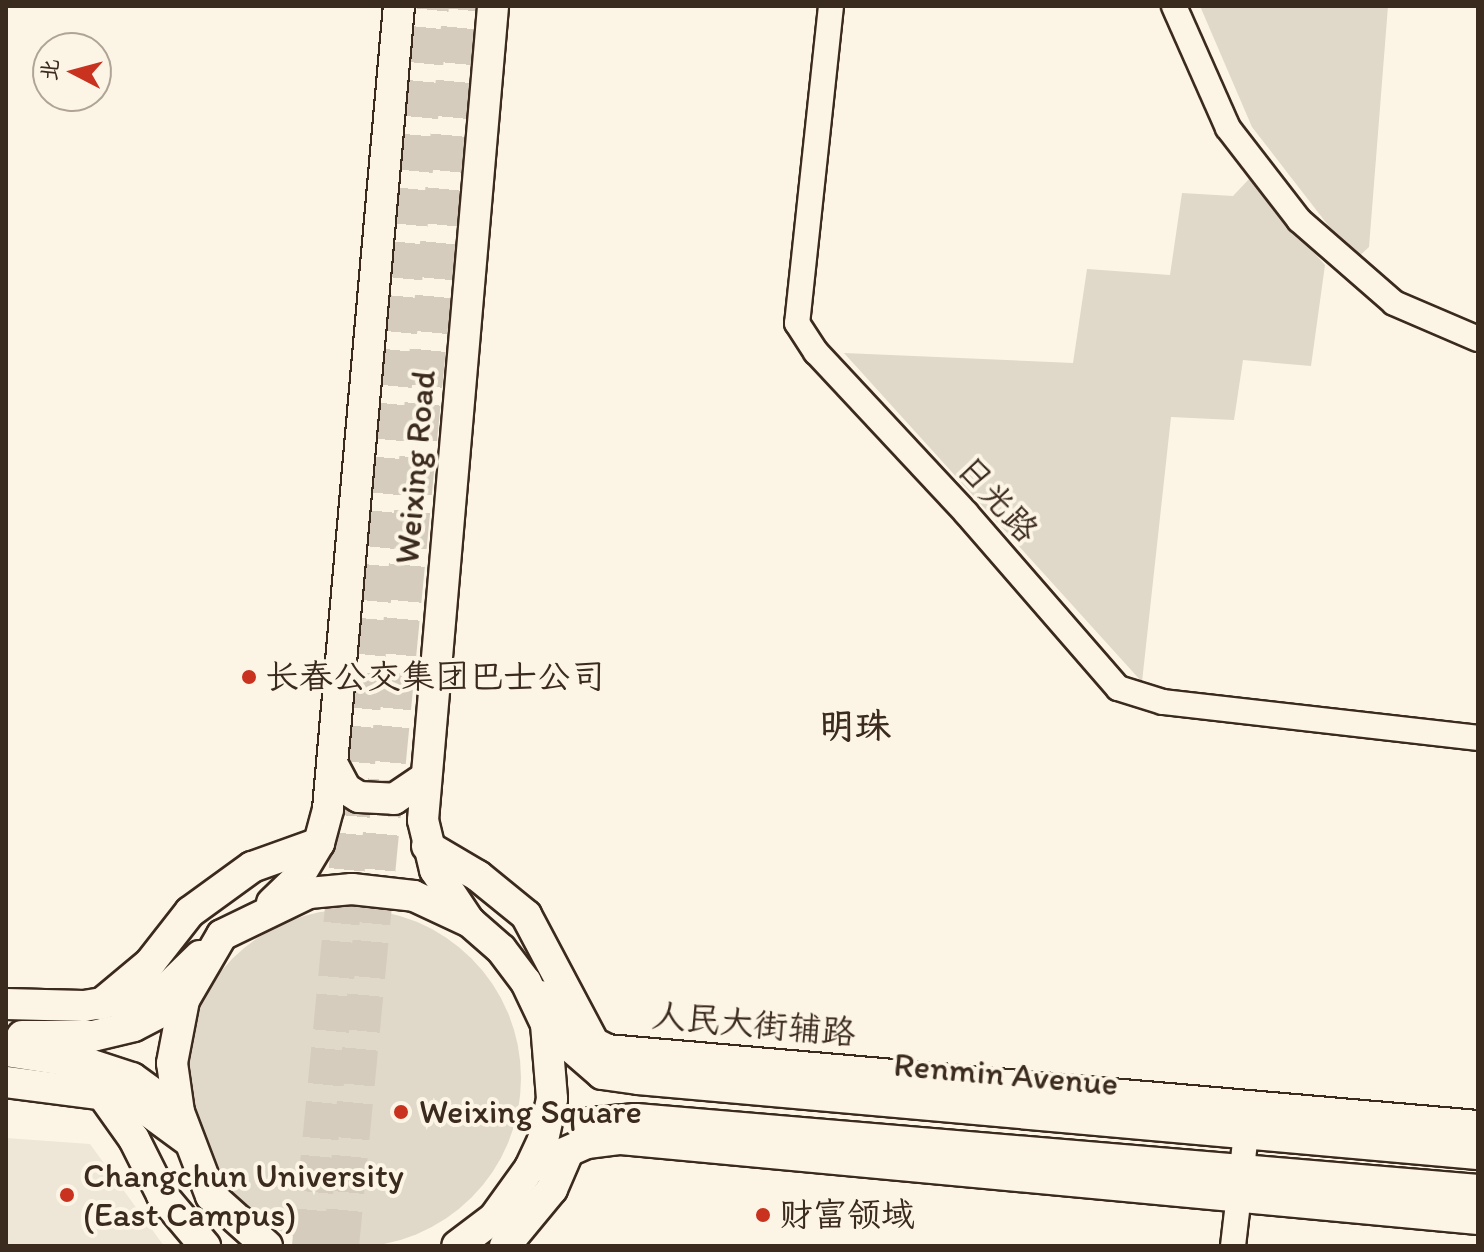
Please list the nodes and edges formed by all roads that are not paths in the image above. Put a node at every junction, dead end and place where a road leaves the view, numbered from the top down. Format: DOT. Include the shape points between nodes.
graph roads {
  1 [pos="399,6"];
  2 [pos="493,6"];
  3 [pos="831,6"];
  4 [pos="1174,6"];
  5 [pos="1478,339"];
  6 [pos="1478,738"];
  7 [pos="333,765"];
  8 [pos="425,778"];
  9 [pos="319,843"];
  10 [pos="427,846"];
  11 [pos="267,909"];
  12 [pos="470,922"];
  13 [pos="222,935"];
  14 [pos="526,982"];
  15 [pos="184,1000"];
  16 [pos="6,1004"];
  17 [pos="101,1004"];
  18 [pos="546,1024"];
  19 [pos="6,1035"];
  20 [pos="593,1043"];
  21 [pos="6,1051"];
  22 [pos="6,1082"];
  23 [pos="102,1094"];
  24 [pos="179,1112"];
  25 [pos="1248,1120"];
  26 [pos="1478,1126"];
  27 [pos="190,1142"];
  28 [pos="555,1146"];
  29 [pos="1478,1154"];
  30 [pos="1240,1184"];
  31 [pos="1478,1190"];
  32 [pos="1478,1219"];
  33 [pos="205,1246"];
  34 [pos="267,1246"];
  35 [pos="457,1246"];
  36 [pos="505,1246"];
  37 [pos="1233,1246"];
  1 -- 7 [label="main road, Weixing Road"];
  2 -- 8 [label="main road, Weixing Road"];
  3 -- 6 [label="street, 日光路" via="797,323 816,352 1118,688 1163,702"];
  4 -- 5 [label="street" via="1228,128 1299,220 1394,303"];
  7 -- 8 [label="main road" via="346,789 359,797 394,799"];
  7 -- 9 [label="main road, Weixing Road"];
  8 -- 10 [label="main road, Weixing Road"];
  9 -- 11 [label="main road, Weixing Road" via="298,878"];
  9 -- 17 [label="main road" via="252,867 190,912 150,963"];
  10 -- 12 [label="main road, Weixing Road" via="435,870"];
  10 -- 20 [label="main road" via="478,876 526,915"];
  11 -- 12 [label="main road" via="309,893 352,889 414,896"];
  11 -- 13 [label="main road" via="253,923"];
  12 -- 14 [label="main road" via="501,949"];
  13 -- 15 [label="main road"];
  13 -- 17 [label="main road" via="169,986"];
  14 -- 18 [label="main road"];
  14 -- 20 [label="main road, 人民大街辅路" via="578,1035"];
  15 -- 19 [label="main road" via="134,1026 93,1036"];
  15 -- 24 [label="main road" via="172,1063"];
  16 -- 17 [label="main road"];
  18 -- 25 [label="main road, Renmin Avenue" via="602,1074"];
  18 -- 28 [label="main road"];
  20 -- 25 [label="main road, 人民大街辅路" via="607,1050"];
  21 -- 24 [label="main road" via="89,1064 132,1078"];
  22 -- 23 [label="main road"];
  23 -- 27 [label="main road" via="144,1105"];
  23 -- 33 [label="main road" via="134,1139 162,1195"];
  24 -- 27 [label="main road"];
  25 -- 26 [label="main road, 人民大街辅路"];
  25 -- 29 [label="main road, Renmin Avenue"];
  25 -- 30 [label="street"];
  27 -- 34 [label="main road" via="211,1196"];
  28 -- 30 [label="main road" via="598,1121 636,1119"];
  28 -- 35 [label="main road" via="530,1168 494,1218"];
  28 -- 36 [label="main road" via="552,1189"];
  30 -- 31 [label="main road"];
  30 -- 32 [label="main road"];
  30 -- 37 [label="street"];
}
